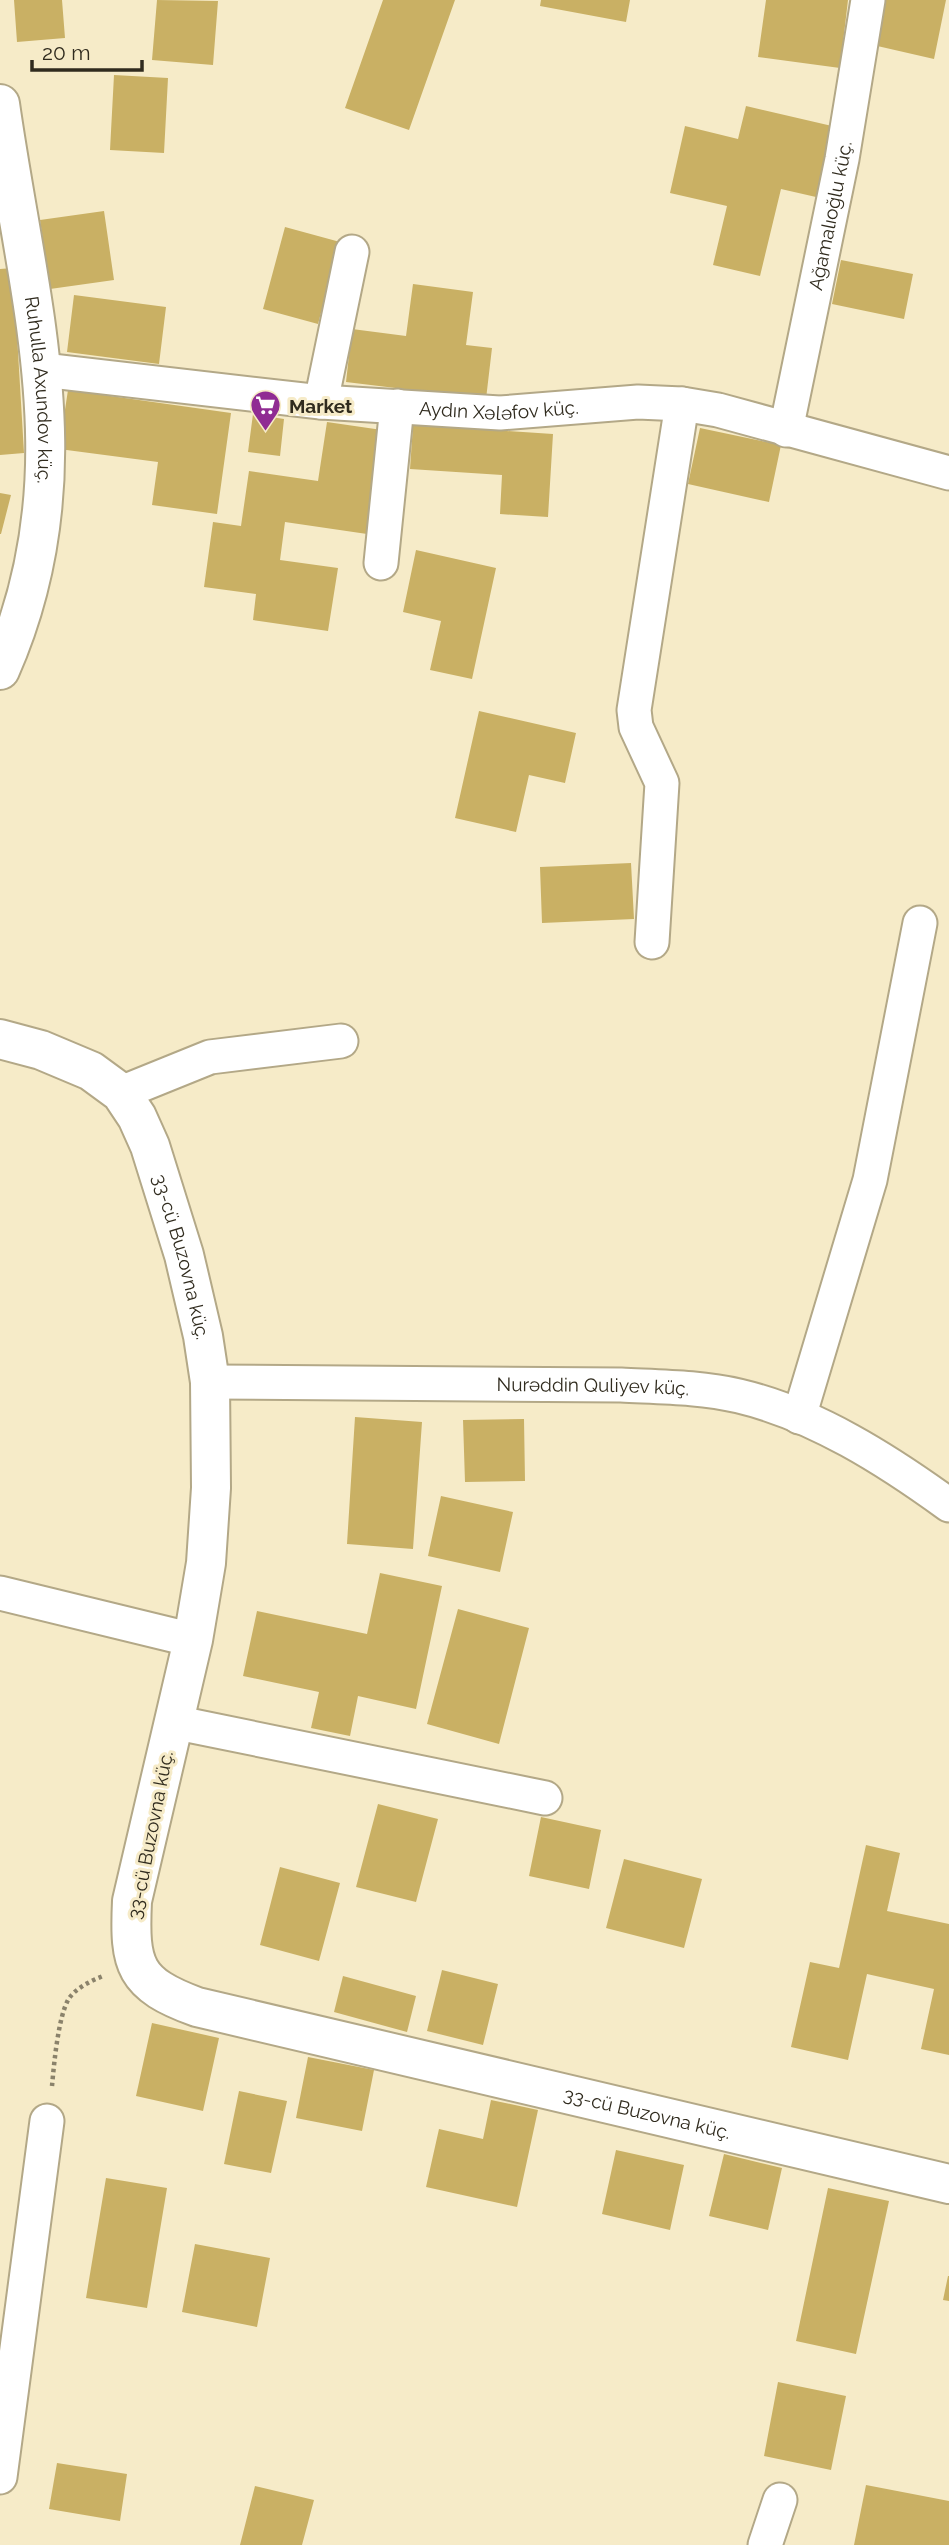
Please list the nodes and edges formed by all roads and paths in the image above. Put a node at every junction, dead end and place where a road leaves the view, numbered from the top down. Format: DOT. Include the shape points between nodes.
graph roads {
  1 [pos="868,0"];
  2 [pos="0,104"];
  3 [pos="5,171"];
  4 [pos="352,251"];
  5 [pos="43,370"];
  6 [pos="321,402"];
  7 [pos="682,404"];
  8 [pos="397,407"];
  9 [pos="786,430"];
  10 [pos="949,473"];
  11 [pos="381,563"];
  12 [pos="0,670"];
  13 [pos="920,923"];
  14 [pos="652,942"];
  15 [pos="0,1039"];
  16 [pos="341,1041"];
  17 [pos="121,1093"];
  18 [pos="210,1382"];
  19 [pos="799,1417"];
  20 [pos="949,1504"];
  21 [pos="0,1593"];
  22 [pos="193,1640"];
  23 [pos="173,1722"];
  24 [pos="545,1798"];
  25 [pos="136,1962"];
  26 [pos="47,2121"];
  27 [pos="949,2185"];
  28 [pos="0,2477"];
  29 [pos="780,2500"];
  30 [pos="765,2545"];
  1 -- 9 [label="street, Ağamalıoğlu küç." via="842,159"];
  2 -- 3 [label="street, Ruhulla Axundov küç."];
  3 -- 5 [label="street, Ruhulla Axundov küç."];
  4 -- 6 [label="street"];
  5 -- 6 [label="street, Aydın Xələfov küç."];
  5 -- 12 [label="street, Ruhulla Axundov küç." via="45,503 25,605"];
  6 -- 8 [label="street, Aydın Xələfov küç."];
  7 -- 8 [label="street, Aydın Xələfov küç." via="638,402 500,413"];
  7 -- 9 [label="street, Aydın Xələfov küç."];
  7 -- 14 [label="street" via="634,709 636,727 662,783"];
  8 -- 11 [label="street"];
  9 -- 10 [label="street, Aydın Xələfov küç."];
  13 -- 19 [label="street" via="870,1180"];
  15 -- 17 [label="street, 33-cü Buzovna küç." via="73,1061"];
  16 -- 17 [label="street" via="210,1057"];
  17 -- 18 [label="street, 33-cü Buzovna küç." via="150,1146 180,1243"];
  18 -- 19 [label="street, Nurəddin Quliyev küç." via="685,1388 740,1396"];
  18 -- 22 [label="street, 33-cü Buzovna küç." via="211,1488 206,1563"];
  19 -- 20 [label="street, Nurəddin Quliyev küç." via="846,1438"];
  21 -- 22 [label="street"];
  22 -- 23 [label="street, 33-cü Buzovna küç."];
  23 -- 24 [label="street"];
  23 -- 25 [label="street, 33-cü Buzovna küç." via="132,1901"];
  25 -- 26 [label="path" via="87,1982 68,2000"];
  25 -- 27 [label="street, 33-cü Buzovna küç." via="147,1983 167,1997 197,2007"];
  26 -- 28 [label="street"];
  29 -- 30 [label="street"];
}
